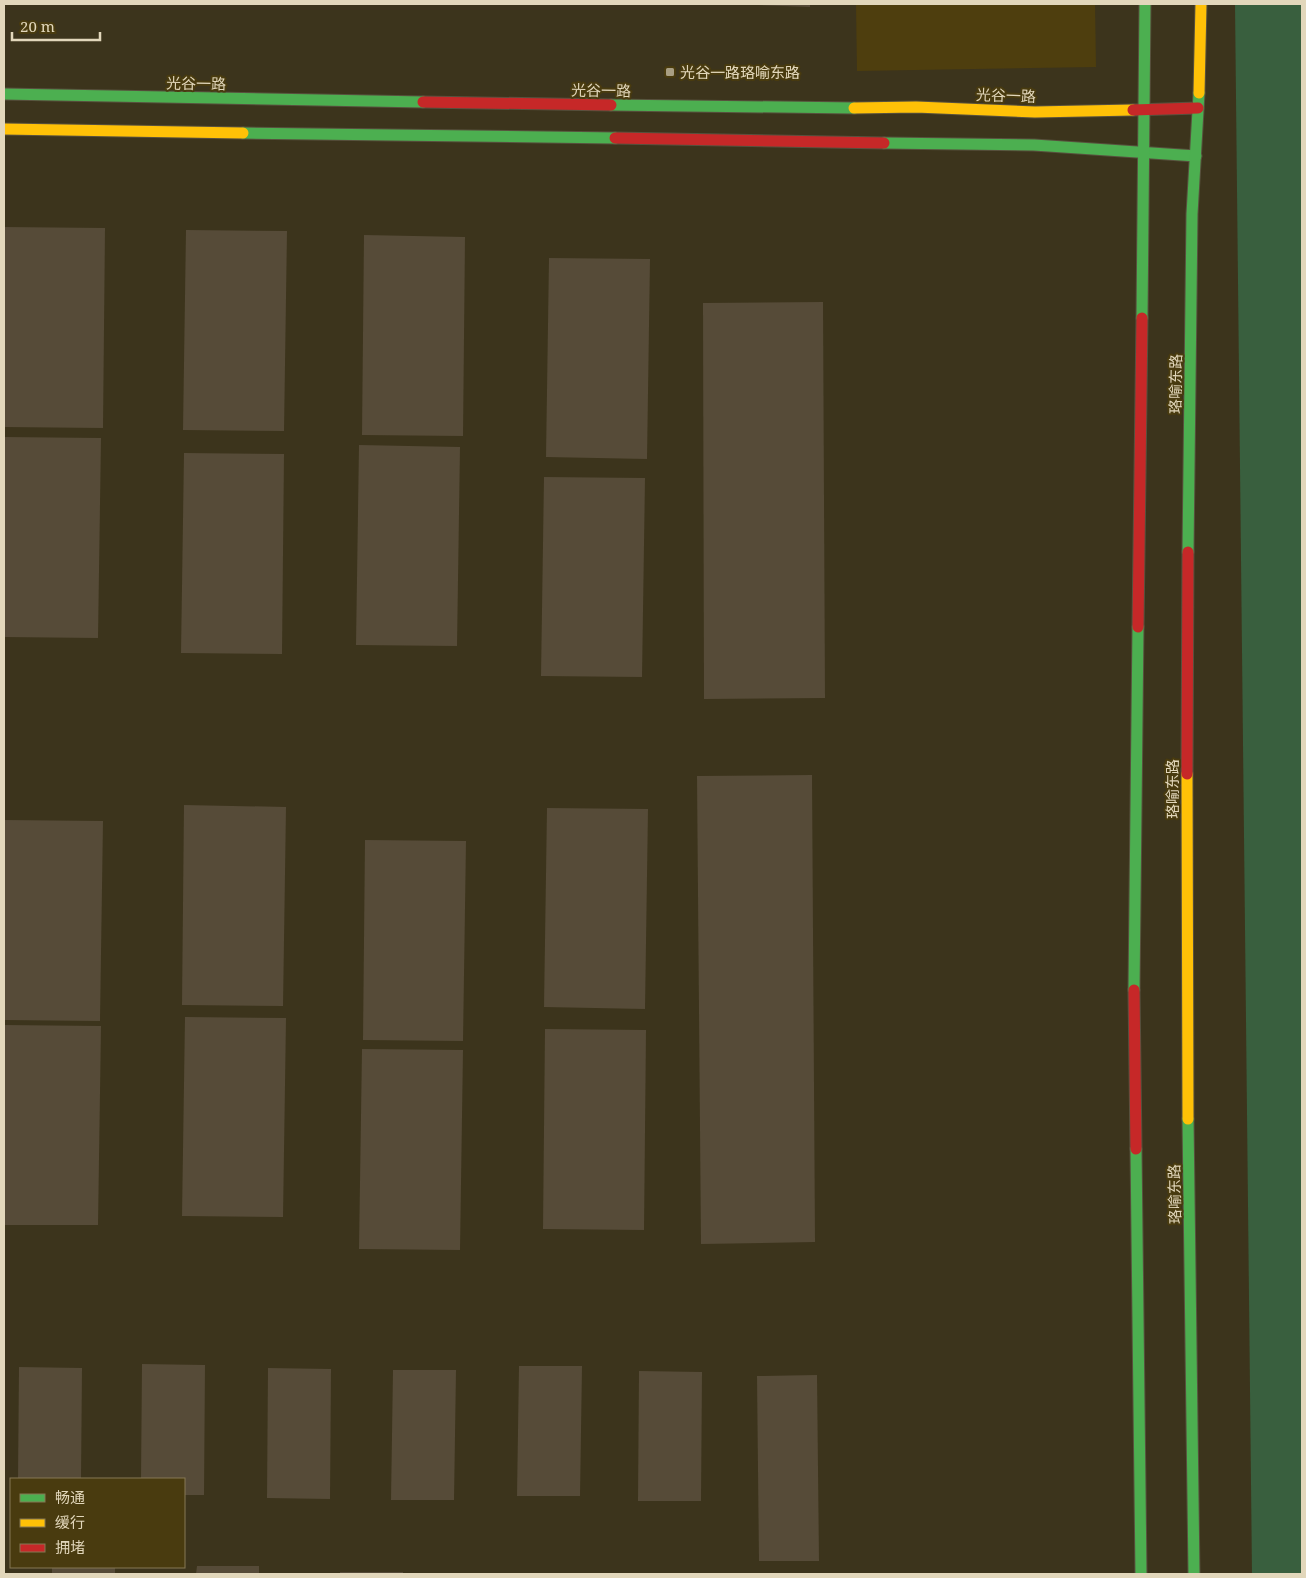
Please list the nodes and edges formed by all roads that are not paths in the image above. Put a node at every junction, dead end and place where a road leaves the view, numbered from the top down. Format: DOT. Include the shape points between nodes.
graph roads {
  1 [pos="1145,4"];
  2 [pos="1201,4"];
  3 [pos="4,94"];
  4 [pos="1198,108"];
  5 [pos="1145,109"];
  6 [pos="4,129"];
  7 [pos="1144,152"];
  8 [pos="1196,156"];
  9 [pos="1141,1574"];
  10 [pos="1194,1574"];
  1 -- 5 [label="main road"];
  2 -- 4 [label="main road, 珞喻东路"];
  3 -- 5 [label="main road, 光谷一路" via="822,109 916,107 1036,112"];
  4 -- 5 [label="main road, 光谷一路"];
  4 -- 8 [label="main road, 珞喻东路"];
  5 -- 7 [label="main road"];
  6 -- 7 [label="main road" via="1034,145"];
  7 -- 8 [label="main road"];
  7 -- 9 [label="main road" via="1134,1006"];
  8 -- 10 [label="main road, 珞喻东路" via="1192,214 1188,533 1186,1002"];
}
